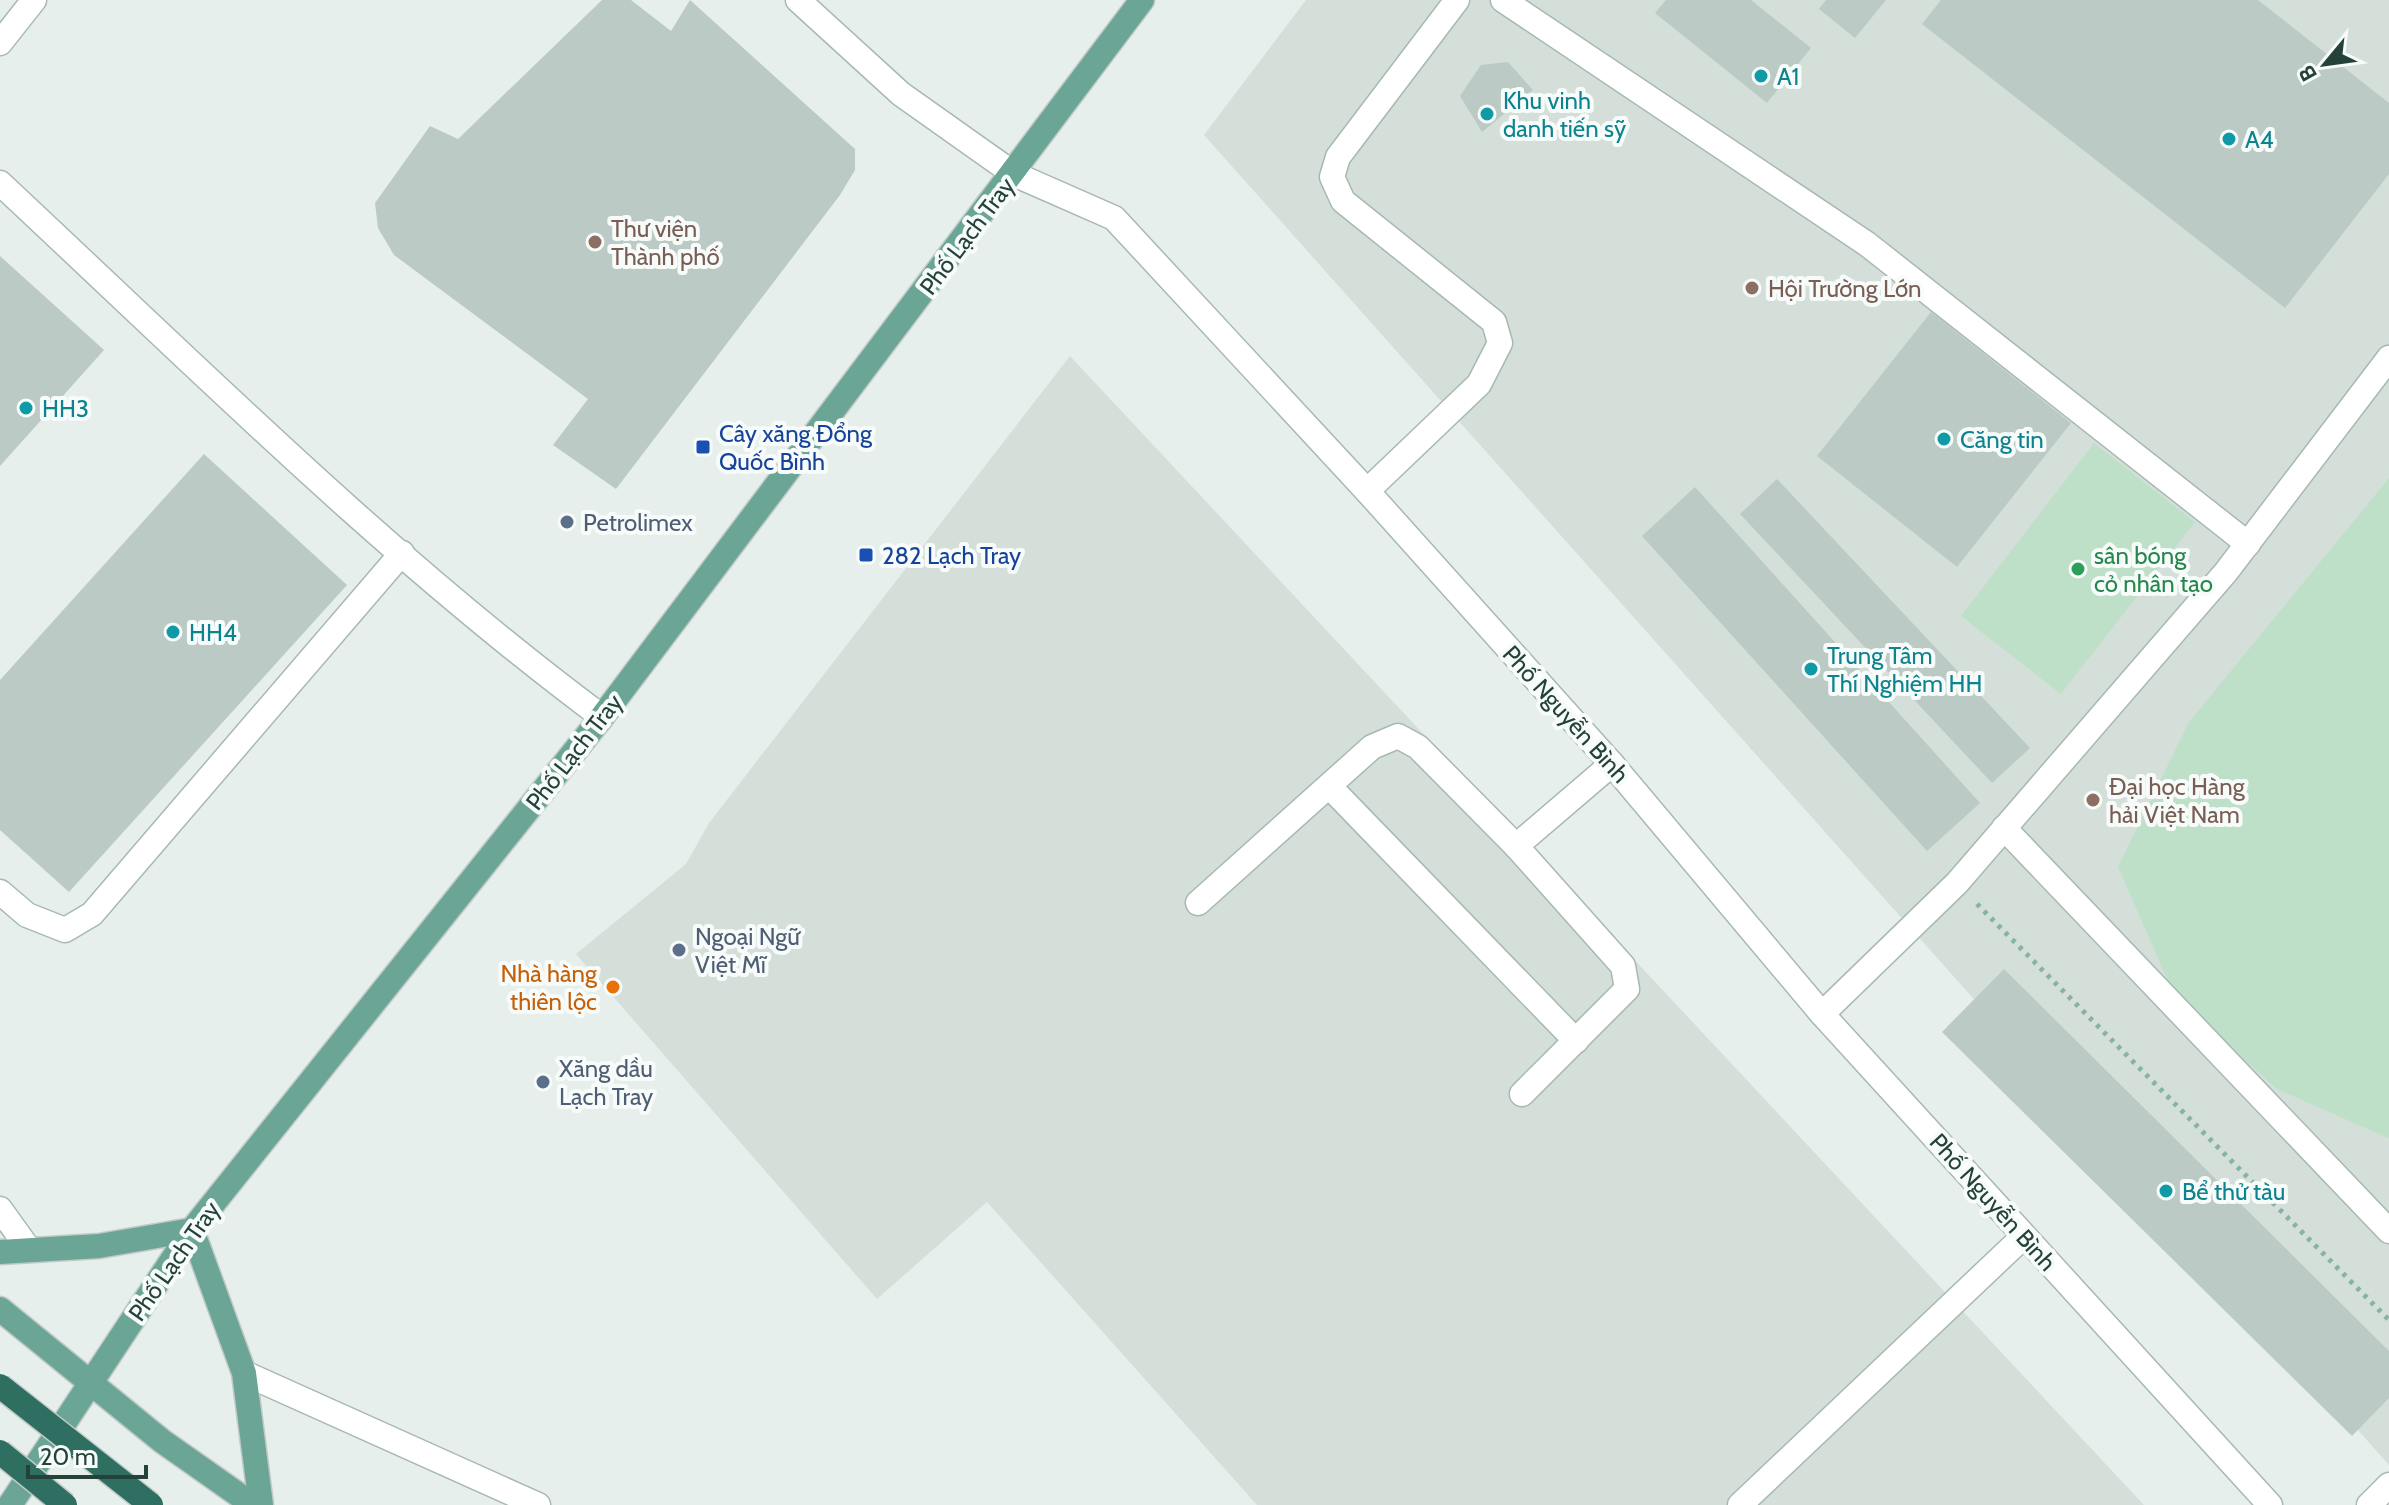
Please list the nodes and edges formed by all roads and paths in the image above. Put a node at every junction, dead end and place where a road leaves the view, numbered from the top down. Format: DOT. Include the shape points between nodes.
graph roads {
  1 [pos="34,0"];
  2 [pos="1142,0"];
  3 [pos="1457,0"];
  4 [pos="1503,0"];
  5 [pos="806,3"];
  6 [pos="0,43"];
  7 [pos="1014,174"];
  8 [pos="0,183"];
  9 [pos="2389,358"];
  10 [pos="1367,491"];
  11 [pos="2248,544"];
  12 [pos="402,553"];
  13 [pos="602,717"];
  14 [pos="1612,764"];
  15 [pos="1329,786"];
  16 [pos="2004,828"];
  17 [pos="1516,846"];
  18 [pos="1957,883"];
  19 [pos="0,892"];
  20 [pos="1198,903"];
  21 [pos="1822,1014"];
  22 [pos="1576,1041"];
  23 [pos="1522,1094"];
  24 [pos="0,1209"];
  25 [pos="192,1230"];
  26 [pos="2389,1231"];
  27 [pos="2024,1236"];
  28 [pos="28,1248"];
  29 [pos="0,1252"];
  30 [pos="0,1309"];
  31 [pos="2389,1320"];
  32 [pos="244,1373"];
  33 [pos="90,1382"];
  34 [pos="0,1386"];
  35 [pos="0,1452"];
  36 [pos="2389,1485"];
  37 [pos="2264,1503"];
  38 [pos="10,1505"];
  39 [pos="65,1505"];
  40 [pos="151,1505"];
  41 [pos="253,1505"];
  42 [pos="261,1505"];
  43 [pos="538,1505"];
  44 [pos="1740,1505"];
  45 [pos="2369,1505"];
  1 -- 6 [label="street"];
  2 -- 7 [label="main road, Phố Lạch Tray"];
  3 -- 10 [label="street" via="1338,157 1332,177 1343,201 1494,322 1500,343 1479,384"];
  4 -- 11 [label="street" via="1867,244"];
  5 -- 7 [label="street, Phố Nguyễn Bình" via="901,94"];
  7 -- 10 [label="street, Phố Nguyễn Bình" via="1114,218"];
  7 -- 13 [label="main road, Phố Lạch Tray"];
  8 -- 12 [label="street"];
  9 -- 11 [label="street"];
  10 -- 14 [label="street, Phố Nguyễn Bình"];
  11 -- 16 [label="street"];
  12 -- 13 [label="street" via="514,652"];
  12 -- 19 [label="street" via="92,914 65,930 27,915"];
  13 -- 25 [label="main road, Phố Lạch Tray"];
  14 -- 17 [label="street"];
  14 -- 21 [label="street, Phố Nguyễn Bình"];
  15 -- 17 [label="street" via="1372,747 1398,736 1418,747"];
  15 -- 20 [label="street"];
  15 -- 22 [label="street"];
  16 -- 18 [label="street"];
  16 -- 26 [label="street"];
  17 -- 22 [label="street" via="1623,966 1627,989"];
  18 -- 21 [label="street"];
  18 -- 31 [label="path"];
  21 -- 27 [label="street, Phố Nguyễn Bình"];
  22 -- 23 [label="street"];
  24 -- 28 [label="street"];
  25 -- 28 [label="main road" via="99,1246"];
  25 -- 32 [label="main road"];
  25 -- 33 [label="main road, Phố Lạch Tray"];
  27 -- 37 [label="street, Phố Nguyễn Bình"];
  27 -- 44 [label="street"];
  28 -- 29 [label="main road"];
  30 -- 33 [label="main road"];
  32 -- 42 [label="main road"];
  32 -- 43 [label="street"];
  33 -- 38 [label="main road, Phố Lạch Tray"];
  33 -- 41 [label="main road"];
  34 -- 40 [label="highway, bridge"];
  35 -- 39 [label="highway, bridge"];
  36 -- 45 [label="street"];
}
